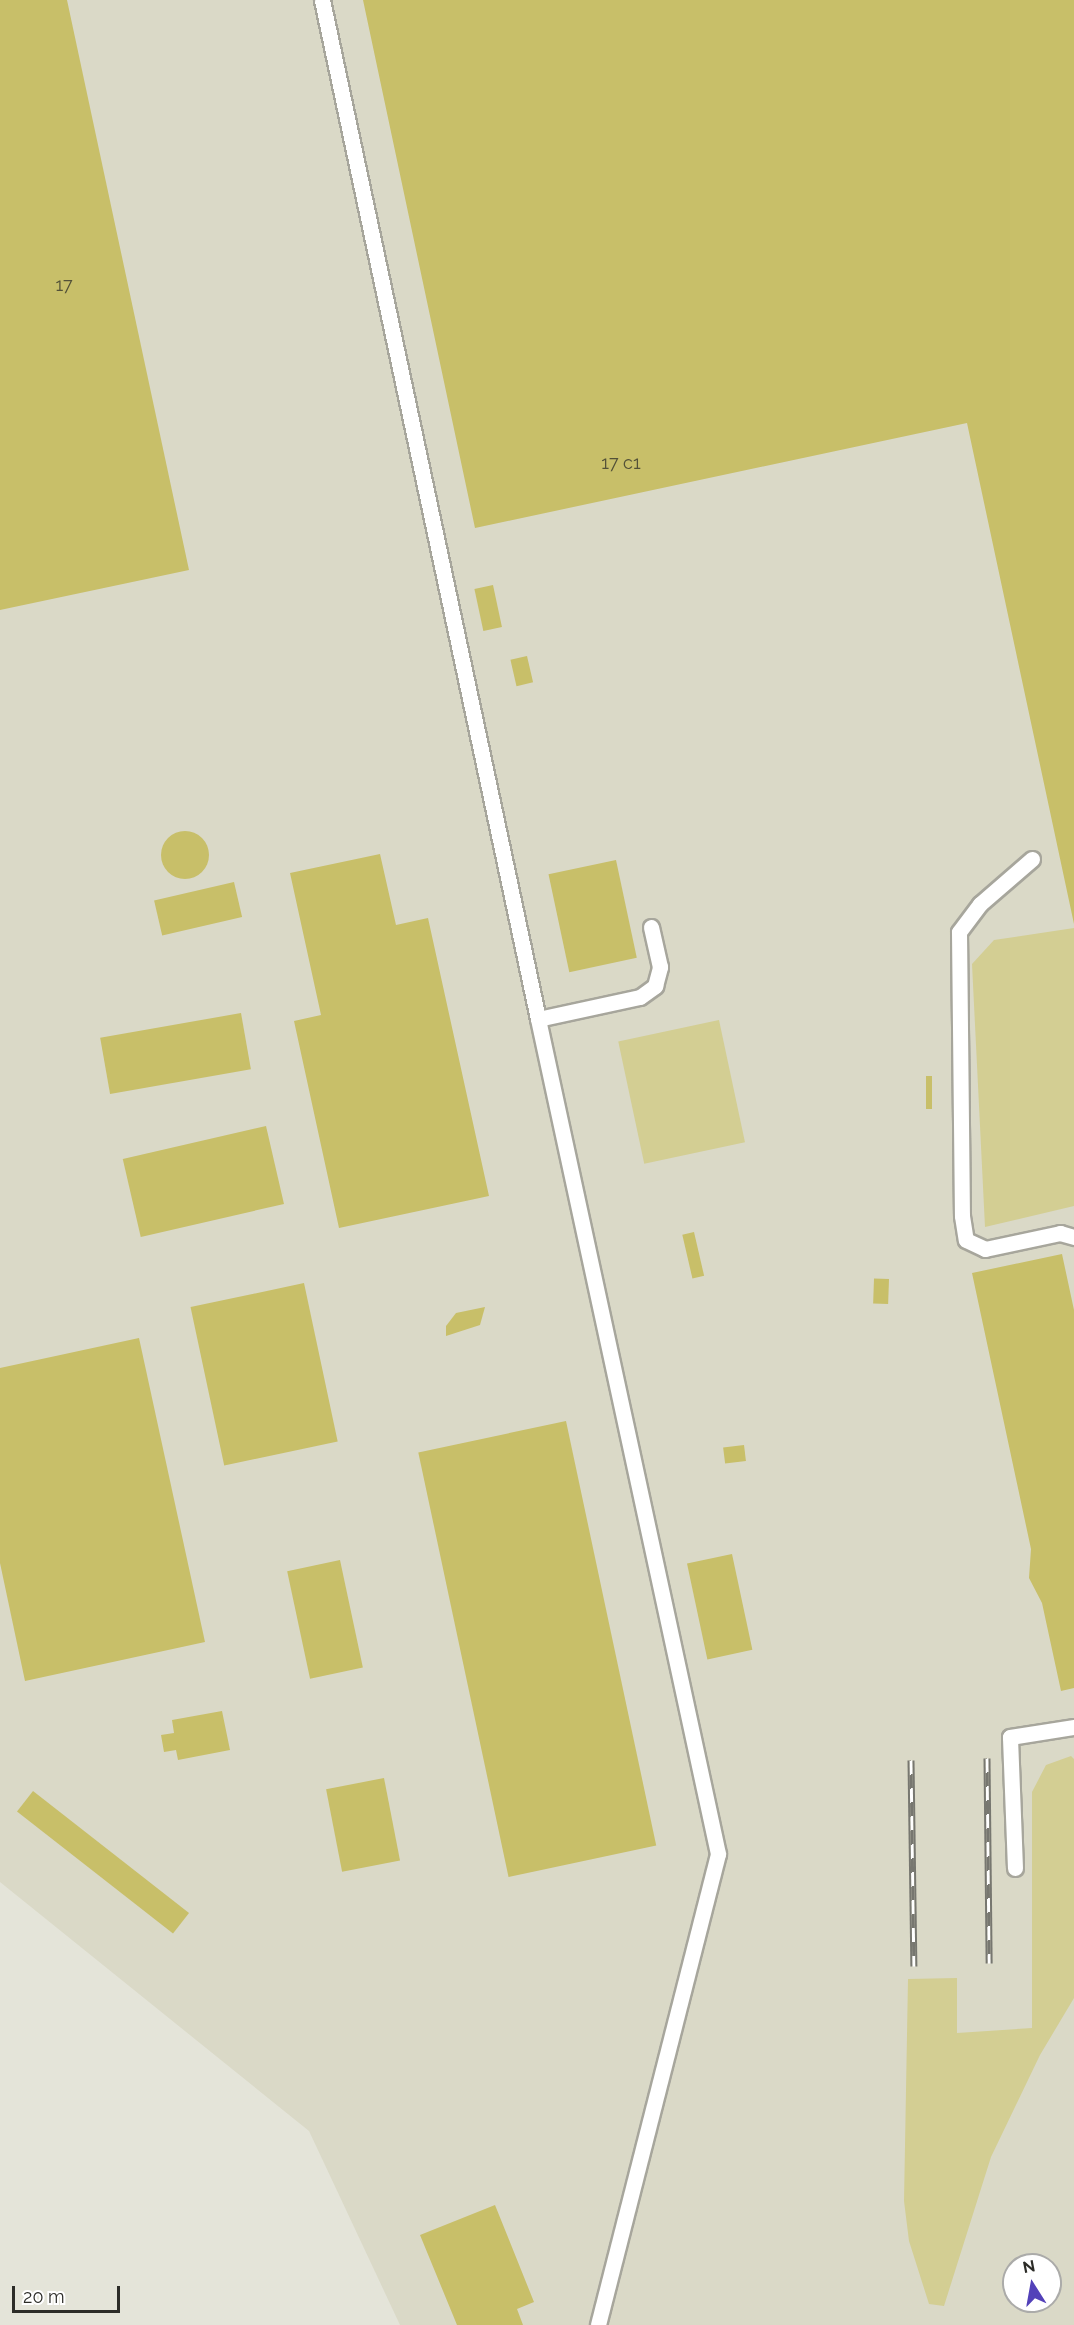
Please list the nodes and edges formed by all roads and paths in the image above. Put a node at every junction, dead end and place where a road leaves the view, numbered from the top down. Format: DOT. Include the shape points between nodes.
graph roads {
  1 [pos="322,0"];
  2 [pos="1032,859"];
  3 [pos="651,927"];
  4 [pos="538,1019"];
  5 [pos="1074,1237"];
  6 [pos="1074,1727"];
  7 [pos="1015,1868"];
  8 [pos="598,2325"];
  1 -- 4 [label="lane"];
  2 -- 5 [label="lane" via="980,904 959,932 962,1216 966,1240 985,1249 1060,1233"];
  3 -- 4 [label="lane" via="660,967 656,986 640,997"];
  4 -- 8 [label="lane" via="718,1854"];
  6 -- 7 [label="lane" via="1011,1737"];
}
